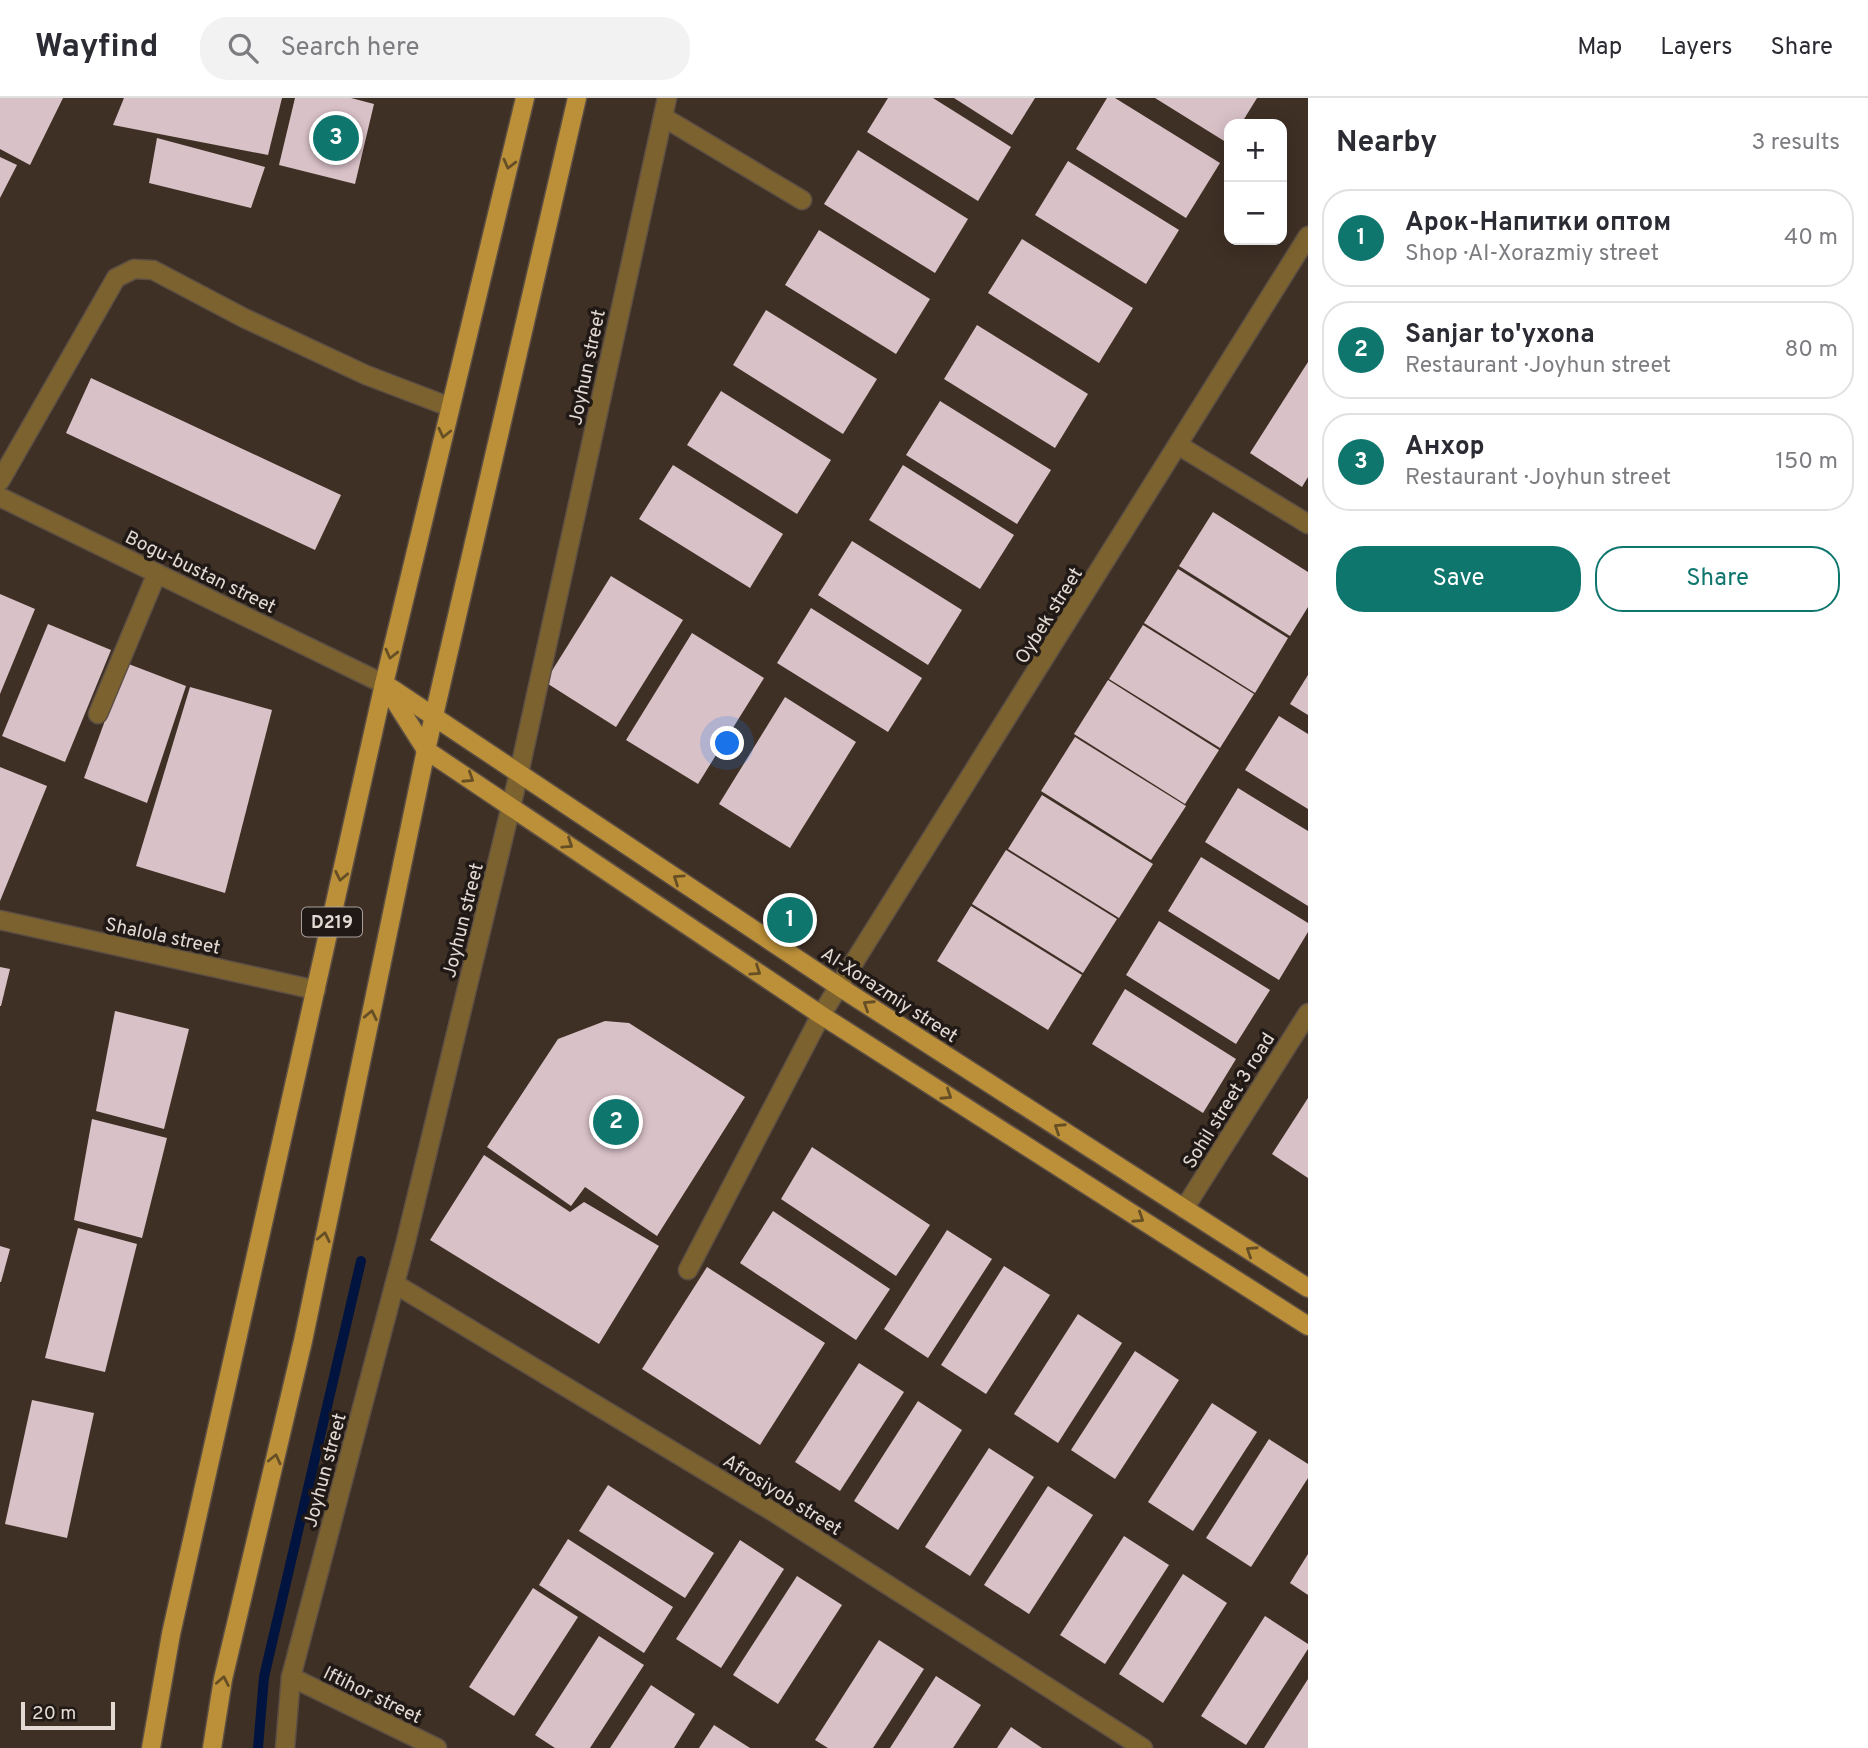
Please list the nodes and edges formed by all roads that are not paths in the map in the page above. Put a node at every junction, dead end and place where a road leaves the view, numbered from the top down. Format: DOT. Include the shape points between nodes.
graph roads {
  1 [pos="525,98"];
  2 [pos="576,98"];
  3 [pos="667,98"];
  4 [pos="663,117"];
  5 [pos="802,200"];
  6 [pos="1308,236"];
  7 [pos="450,407"];
  8 [pos="1178,445"];
  9 [pos="0,481"];
  10 [pos="0,497"];
  11 [pos="1308,524"];
  12 [pos="157,573"];
  13 [pos="384,684"];
  14 [pos="98,714"];
  15 [pos="434,717"];
  16 [pos="426,750"];
  17 [pos="519,773"];
  18 [pos="511,806"];
  19 [pos="0,920"];
  20 [pos="841,988"];
  21 [pos="316,990"];
  22 [pos="1308,1013"];
  23 [pos="821,1015"];
  24 [pos="1184,1209"];
  25 [pos="688,1270"];
  26 [pos="395,1284"];
  27 [pos="1308,1288"];
  28 [pos="1308,1326"];
  29 [pos="291,1677"];
  30 [pos="151,1748"];
  31 [pos="212,1748"];
  32 [pos="285,1748"];
  33 [pos="437,1748"];
  34 [pos="1143,1748"];
  1 -- 7 [label="main road, D219, one-way"];
  2 -- 15 [label="main road, D219"];
  3 -- 4 [label="street, Joyhun street"];
  4 -- 5 [label="street"];
  4 -- 17 [label="street, Joyhun street"];
  6 -- 8 [label="street, Oybek street"];
  7 -- 9 [label="street" via="341,364 153,270 134,269 116,278"];
  7 -- 13 [label="main road, D219, one-way"];
  8 -- 11 [label="street"];
  8 -- 20 [label="street, Oybek street"];
  10 -- 12 [label="street, Bogu-bustan street"];
  12 -- 13 [label="street, Bogu-bustan street"];
  12 -- 14 [label="street"];
  13 -- 15 [label="main road, Al-Xorazmiy street"];
  13 -- 16 [label="main road"];
  13 -- 21 [label="main road, D219, one-way"];
  15 -- 16 [label="main road, D219"];
  15 -- 17 [label="main road, Al-Xorazmiy street"];
  16 -- 18 [label="main road, one-way"];
  31 -- 16 [label="main road, D219, one-way" via="223,1679 303,1341"];
  17 -- 18 [label="street, Joyhun street"];
  20 -- 17 [label="main road, Al-Xorazmiy street, one-way"];
  18 -- 23 [label="main road, one-way"];
  18 -- 26 [label="street, Joyhun street"];
  19 -- 21 [label="street, Shalola street"];
  20 -- 23 [label="street, Oybek street"];
  24 -- 20 [label="main road, Al-Xorazmiy street, one-way"];
  21 -- 30 [label="main road, D219" via="171,1634"];
  22 -- 24 [label="street, Sohil street 3 road"];
  23 -- 25 [label="street, Oybek street"];
  23 -- 28 [label="main road, one-way"];
  27 -- 24 [label="main road, Al-Xorazmiy street, one-way"];
  26 -- 29 [label="street, Joyhun street"];
  26 -- 34 [label="street, Afrosiyob street" via="772,1511"];
  29 -- 32 [label="street, Joyhun street"];
  29 -- 33 [label="street, Iftihor street"];
}
